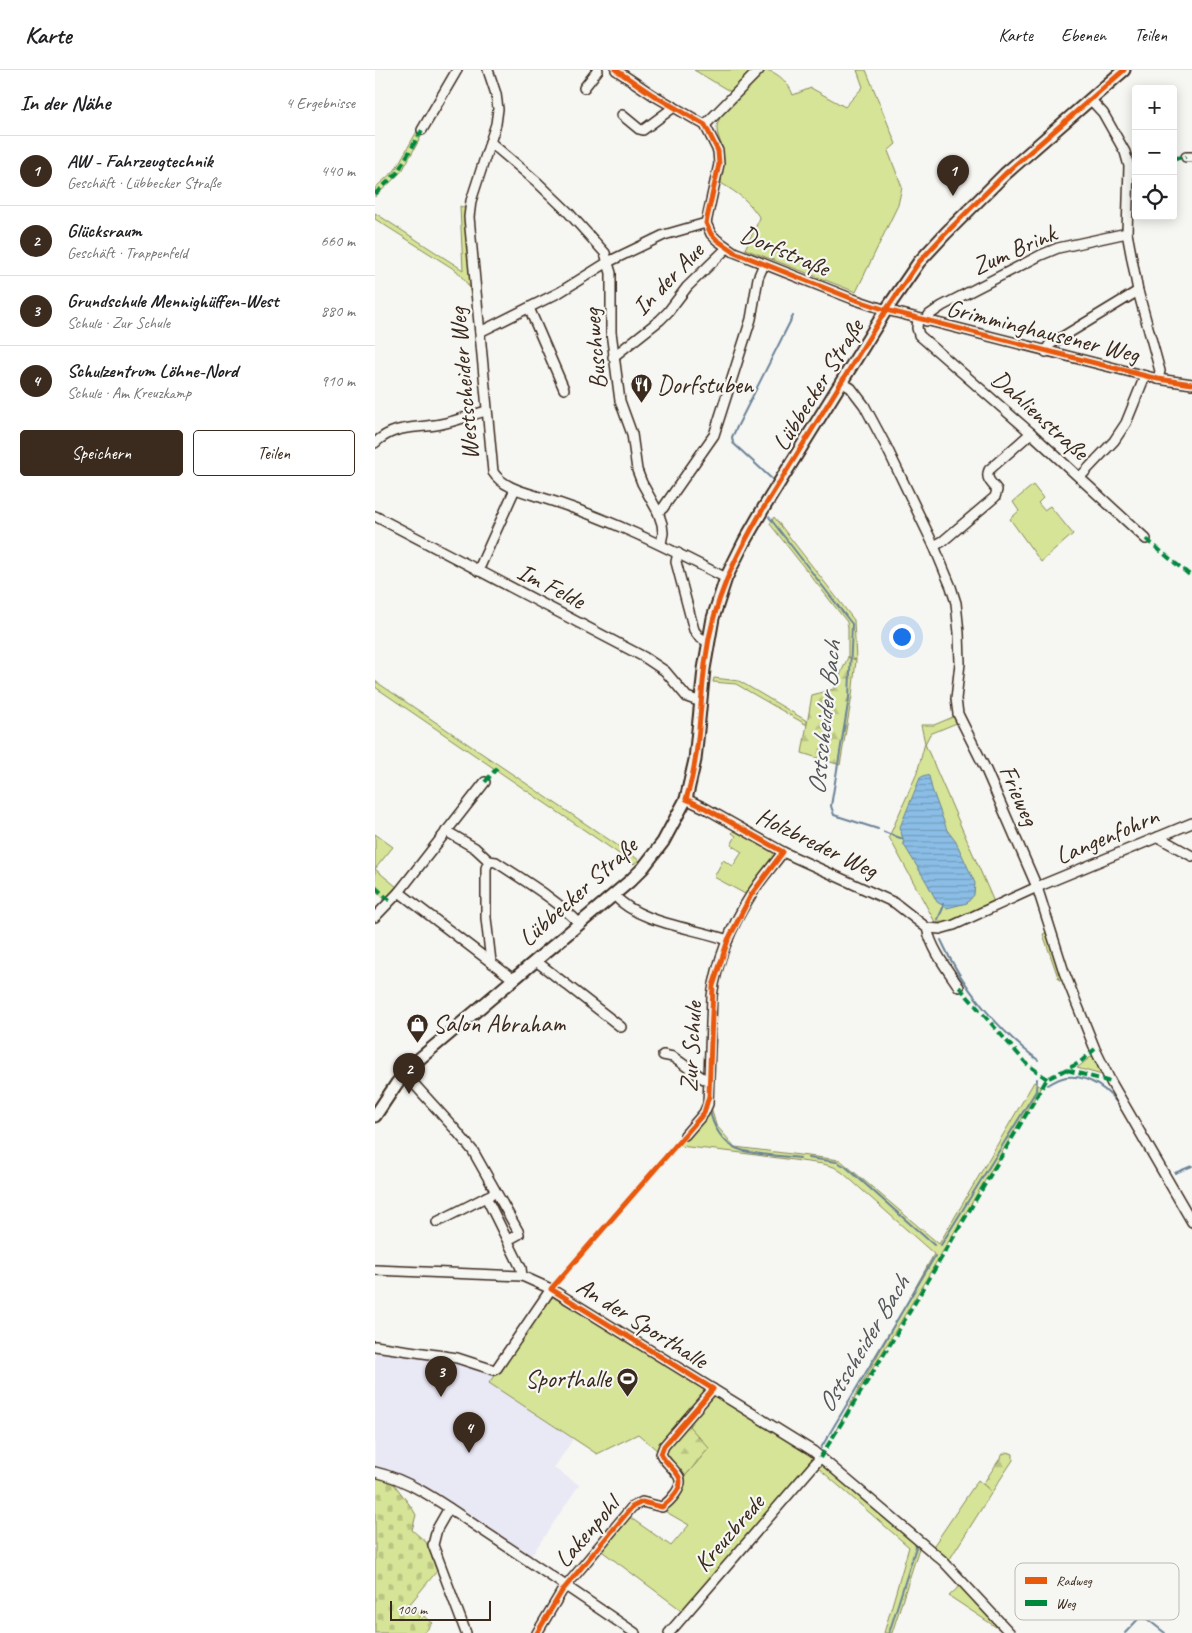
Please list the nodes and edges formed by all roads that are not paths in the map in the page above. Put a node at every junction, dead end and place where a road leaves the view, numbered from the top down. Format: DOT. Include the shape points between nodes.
graph roads {
  1 [pos="457,70"];
  2 [pos="488,70"];
  3 [pos="598,70"];
  4 [pos="616,70"];
  5 [pos="759,70"];
  6 [pos="1124,70"];
  7 [pos="584,88"];
  8 [pos="1091,99"];
  9 [pos="673,106"];
  10 [pos="622,115"];
  11 [pos="705,125"];
  12 [pos="422,130"];
  13 [pos="490,142"];
  14 [pos="1132,163"];
  15 [pos="1132,175"];
  16 [pos="706,223"];
  17 [pos="1127,233"];
  18 [pos="727,248"];
  19 [pos="608,262"];
  20 [pos="764,264"];
  21 [pos="1138,291"];
  22 [pos="529,308"];
  23 [pos="886,310"];
  24 [pos="922,320"];
  25 [pos="480,332"];
  26 [pos="1046,352"];
  27 [pos="613,357"];
  28 [pos="1145,376"];
  29 [pos="1158,379"];
  30 [pos="841,382"];
  31 [pos="1192,384"];
  32 [pos="564,389"];
  33 [pos="487,411"];
  34 [pos="1031,433"];
  35 [pos="375,443"];
  36 [pos="1079,477"];
  37 [pos="515,489"];
  38 [pos="658,512"];
  39 [pos="375,516"];
  40 [pos="1146,539"];
  41 [pos="661,544"];
  42 [pos="934,546"];
  43 [pos="678,553"];
  44 [pos="478,570"];
  45 [pos="726,578"];
  46 [pos="708,642"];
  47 [pos="701,702"];
  48 [pos="485,782"];
  49 [pos="686,799"];
  50 [pos="1192,822"];
  51 [pos="447,831"];
  52 [pos="1158,836"];
  53 [pos="783,852"];
  54 [pos="1192,856"];
  55 [pos="489,861"];
  56 [pos="1037,887"];
  57 [pos="399,892"];
  58 [pos="614,895"];
  59 [pos="375,916"];
  60 [pos="581,924"];
  61 [pos="927,928"];
  62 [pos="728,940"];
  63 [pos="536,961"];
  64 [pos="491,962"];
  65 [pos="513,979"];
  66 [pos="959,987"];
  67 [pos="621,1027"];
  68 [pos="663,1054"];
  69 [pos="405,1074"];
  70 [pos="709,1079"];
  71 [pos="375,1116"];
  72 [pos="685,1135"];
  73 [pos="497,1192"];
  74 [pos="486,1197"];
  75 [pos="437,1222"];
  76 [pos="1192,1222"];
  77 [pos="508,1240"];
  78 [pos="375,1270"];
  79 [pos="522,1276"];
  80 [pos="551,1289"];
  81 [pos="375,1346"];
  82 [pos="713,1389"];
  83 [pos="820,1458"];
  84 [pos="375,1472"];
  85 [pos="449,1508"];
  86 [pos="566,1586"];
  87 [pos="465,1633"];
  88 [pos="537,1633"];
  89 [pos="635,1633"];
  90 [pos="669,1633"];
  91 [pos="1010,1633"];
  1 -- 12 [label="street"];
  2 -- 13 [label="street, Westscheider Weg" via="498,109"];
  3 -- 7 [label="street"];
  4 -- 9 [label="street"];
  5 -- 11 [label="street"];
  6 -- 8 [label="main road, Lübbecker Straße"];
  8 -- 14 [label="street" via="1103,113"];
  8 -- 23 [label="main road, Lübbecker Straße" via="945,232 913,269"];
  9 -- 10 [label="street" via="643,130"];
  9 -- 11 [label="street"];
  11 -- 16 [label="street, Dorfstraße" via="719,151"];
  13 -- 19 [label="street" via="567,212 605,253"];
  13 -- 25 [label="street, Westscheider Weg" via="469,217"];
  15 -- 17 [label="street"];
  16 -- 18 [label="street, Dorfstraße" via="711,234"];
  16 -- 19 [label="street" via="664,235"];
  17 -- 21 [label="street"];
  17 -- 24 [label="street, Zum Brink" via="1058,248 942,306"];
  18 -- 20 [label="street, Dorfstraße"];
  18 -- 27 [label="street, In der Aue" via="687,287 660,320"];
  19 -- 22 [label="street"];
  19 -- 27 [label="street, Buschweg"];
  20 -- 23 [label="street, Dorfstraße"];
  20 -- 38 [label="street" via="758,278 751,319 714,434"];
  21 -- 26 [label="street" via="1049,345"];
  21 -- 29 [label="street" via="1159,371"];
  22 -- 25 [label="street"];
  22 -- 32 [label="street"];
  23 -- 24 [label="street, Grimminghausener Weg"];
  23 -- 30 [label="main road, Lübbecker Straße"];
  24 -- 26 [label="street, Grimminghausener Weg"];
  24 -- 34 [label="street, Dahlienstraße" via="917,328 919,335"];
  25 -- 33 [label="street, Westscheider Weg"];
  26 -- 28 [label="street, Grimminghausener Weg"];
  27 -- 38 [label="street, Buschweg" via="620,401 632,434 637,470"];
  28 -- 29 [label="street, Grimminghausener Weg"];
  28 -- 36 [label="street" via="1126,423 1114,441"];
  29 -- 31 [label="street, Grimminghausener Weg"];
  30 -- 42 [label="street, Frieweg" via="851,388 864,405"];
  30 -- 45 [label="main road, Lübbecker Straße" via="763,509"];
  33 -- 35 [label="street" via="442,424 394,430"];
  33 -- 37 [label="street, Westscheider Weg" via="493,472 497,479"];
  34 -- 36 [label="street, Dahlienstraße"];
  34 -- 42 [label="street" via="989,470 988,479 997,490 995,498"];
  36 -- 40 [label="street, Dahlienstraße"];
  37 -- 41 [label="street, Westscheider Weg" via="561,503"];
  37 -- 44 [label="street"];
  38 -- 41 [label="street, Buschweg" via="663,533"];
  39 -- 44 [label="street, Im Felde"];
  41 -- 43 [label="street, Westscheider Weg"];
  42 -- 56 [label="street, Frieweg" via="956,603 960,663 956,699 958,714"];
  43 -- 45 [label="street, Westscheider Weg"];
  43 -- 46 [label="street" via="676,562 694,630"];
  44 -- 47 [label="street, Im Felde" via="644,657 665,671 687,697"];
  45 -- 46 [label="main road, Lübbecker Straße"];
  46 -- 47 [label="main road, Lübbecker Straße"];
  47 -- 49 [label="main road, Lübbecker Straße" via="692,780"];
  48 -- 51 [label="street"];
  49 -- 53 [label="street, Holzbreder Weg"];
  49 -- 58 [label="main road, Lübbecker Straße" via="652,857"];
  50 -- 52 [label="street, Langenfohrn"];
  51 -- 55 [label="street"];
  51 -- 57 [label="street"];
  52 -- 54 [label="street"];
  52 -- 56 [label="street, Langenfohrn"];
  53 -- 61 [label="street, Holzbreder Weg" via="895,902"];
  53 -- 62 [label="street, Zur Schule" via="751,895"];
  55 -- 60 [label="street" via="496,862"];
  55 -- 64 [label="street" via="486,868 486,918"];
  56 -- 61 [label="street" via="954,925"];
  56 -- 76 [label="street, Frieweg" via="1095,1049"];
  57 -- 59 [label="street"];
  57 -- 64 [label="street"];
  58 -- 60 [label="main road, Lübbecker Straße"];
  58 -- 62 [label="street" via="624,906 645,915"];
  60 -- 63 [label="main road, Lübbecker Straße"];
  61 -- 66 [label="street, Holzbreder Weg" via="939,956"];
  62 -- 70 [label="street, Zur Schule" via="713,986"];
  63 -- 65 [label="main road, Lübbecker Straße"];
  63 -- 67 [label="street"];
  64 -- 65 [label="street"];
  65 -- 69 [label="main road, Lübbecker Straße" via="437,1042"];
  68 -- 70 [label="street"];
  69 -- 71 [label="main road, Lübbecker Straße"];
  69 -- 73 [label="street" via="473,1151"];
  70 -- 72 [label="street, Zur Schule" via="704,1113"];
  73 -- 74 [label="street"];
  73 -- 77 [label="street" via="519,1231"];
  74 -- 75 [label="street"];
  74 -- 77 [label="street"];
  77 -- 79 [label="street"];
  78 -- 79 [label="street, An der Sporthalle"];
  79 -- 80 [label="street, An der Sporthalle"];
  80 -- 81 [label="street" via="494,1370 457,1358"];
  80 -- 82 [label="street, An der Sporthalle"];
  82 -- 83 [label="street, An der Sporthalle"];
  82 -- 86 [label="street, Lakenpohl" via="664,1446 661,1454 680,1481 674,1495 662,1507 642,1502 632,1507"];
  83 -- 90 [label="street, Kreuzbrede"];
  83 -- 91 [label="street, An der Sporthalle" via="943,1561"];
  84 -- 85 [label="street" via="405,1482"];
  85 -- 86 [label="street"];
  85 -- 87 [label="street" via="437,1529 433,1545"];
  86 -- 88 [label="street, Lakenpohl"];
  86 -- 89 [label="street"];
}
